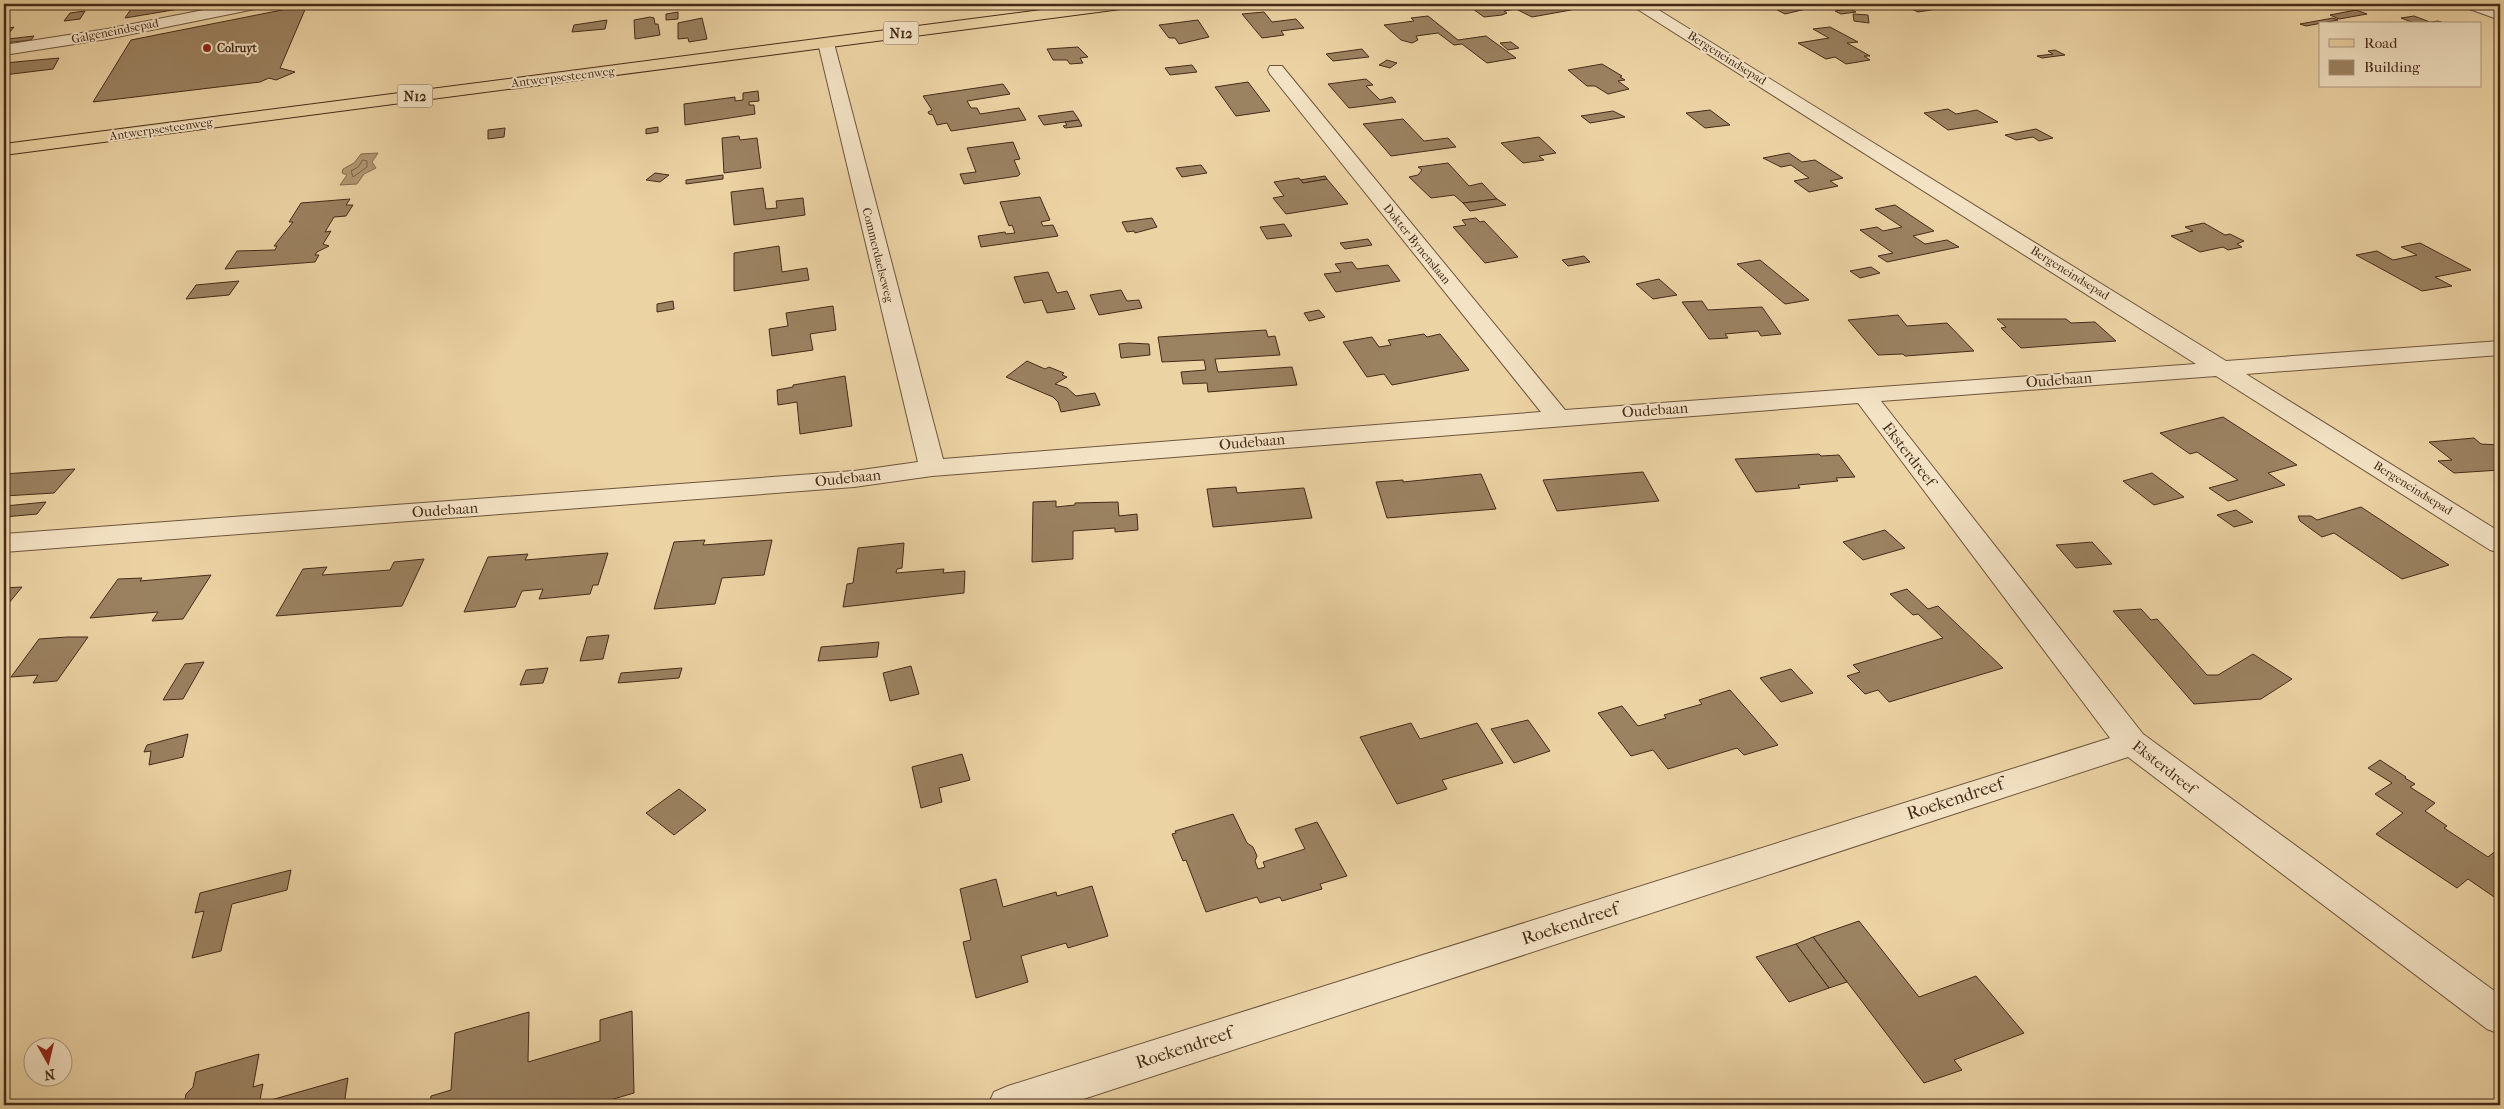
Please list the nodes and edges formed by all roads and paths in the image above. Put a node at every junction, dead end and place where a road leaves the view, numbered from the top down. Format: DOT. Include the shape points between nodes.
graph roads {
  1 [pos="255,4"];
  2 [pos="1121,4"];
  3 [pos="1639,4"];
  4 [pos="2469,4"];
  5 [pos="231,6"];
  6 [pos="2500,15"];
  7 [pos="826,43"];
  8 [pos="4,50"];
  9 [pos="1276,70"];
  10 [pos="4,150"];
  11 [pos="2500,348"];
  12 [pos="2223,368"];
  13 [pos="1864,395"];
  14 [pos="1558,418"];
  15 [pos="932,468"];
  16 [pos="4,543"];
  17 [pos="2500,544"];
  18 [pos="2132,743"];
  19 [pos="2500,1017"];
  20 [pos="1008,1105"];
  1 -- 5 [label="street, Galgeneindsepad"];
  2 -- 7 [label="main road, Antwerpsesteenweg / N12"];
  3 -- 12 [label="street, Bergeneindsepad"];
  4 -- 6 [label="street"];
  5 -- 8 [label="street, Galgeneindsepad" via="107,34"];
  7 -- 10 [label="main road, Antwerpsesteenweg / N12"];
  7 -- 15 [label="street, Commerdaelseweg"];
  9 -- 14 [label="street, Dokter Bynenslaan"];
  11 -- 12 [label="street, Oudebaan"];
  12 -- 13 [label="street, Oudebaan"];
  12 -- 17 [label="street, Bergeneindsepad"];
  13 -- 14 [label="street, Oudebaan"];
  13 -- 18 [label="street, Eksterdreef"];
  14 -- 15 [label="street, Oudebaan"];
  15 -- 16 [label="street, Oudebaan" via="854,479"];
  18 -- 19 [label="street, Eksterdreef"];
  18 -- 20 [label="street, Roekendreef"];
}
